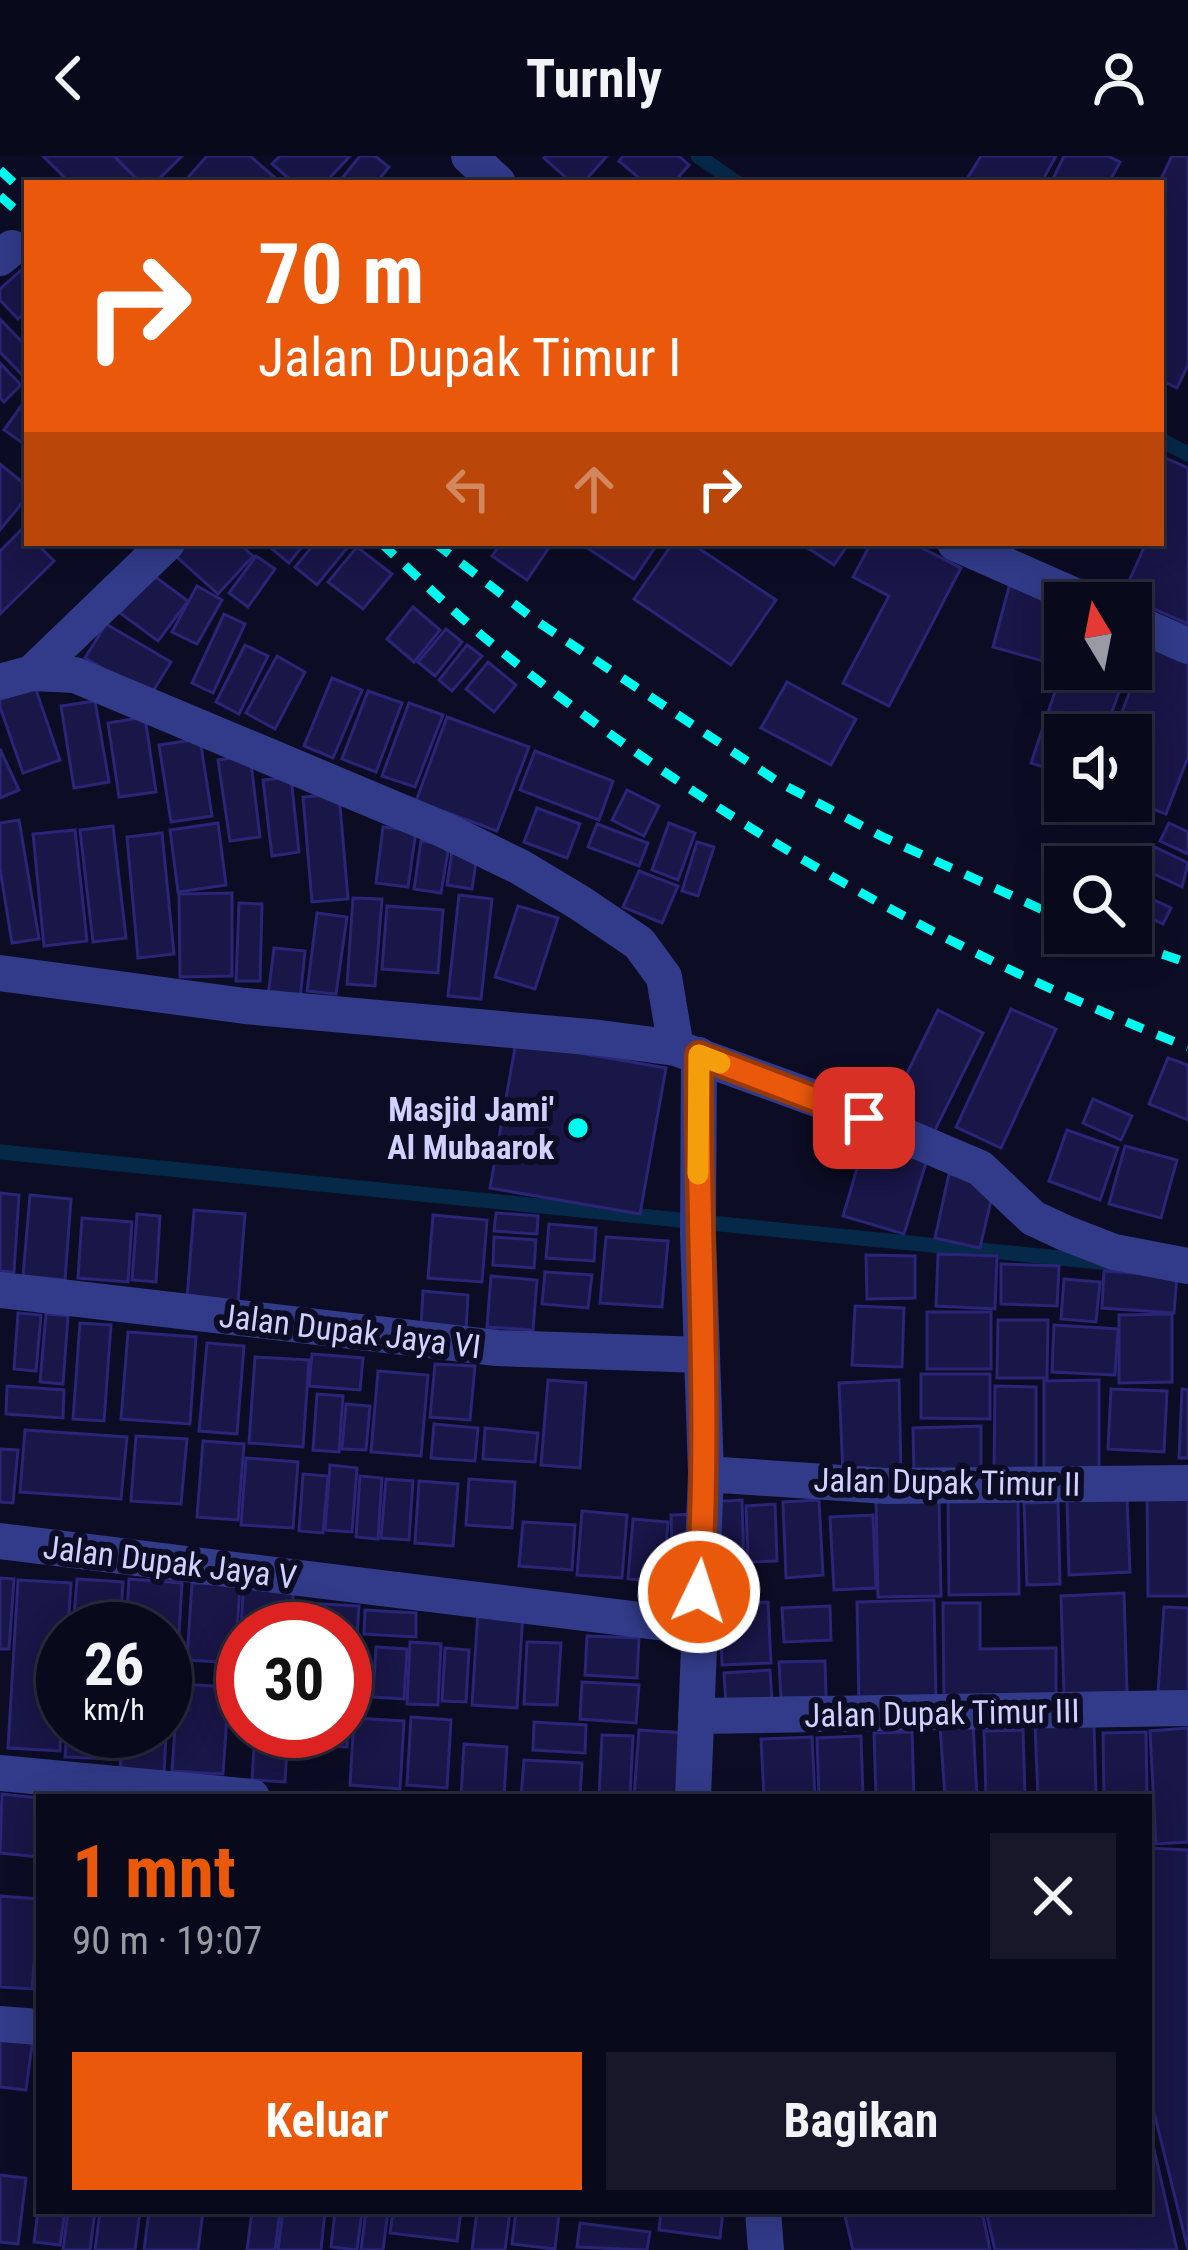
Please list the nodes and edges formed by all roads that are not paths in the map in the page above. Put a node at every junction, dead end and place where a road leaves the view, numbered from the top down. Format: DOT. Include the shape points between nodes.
graph roads {
  1 [pos="470,156"];
  2 [pos="495,180"];
  3 [pos="164,546"];
  4 [pos="963,546"];
  5 [pos="1044,582"];
  6 [pos="1152,630"];
  7 [pos="1188,646"];
  8 [pos="16,678"];
  9 [pos="0,973"];
  10 [pos="688,1052"];
  11 [pos="1188,1266"];
  12 [pos="0,1290"];
  13 [pos="702,1355"];
  14 [pos="706,1474"];
  15 [pos="1188,1483"];
  16 [pos="0,1541"];
  17 [pos="697,1628"];
  18 [pos="1188,1708"];
  19 [pos="696,1717"];
  20 [pos="0,1773"];
  21 [pos="220,1794"];
  22 [pos="693,1794"];
  23 [pos="0,2024"];
  24 [pos="36,2026"];
  25 [pos="763,2214"];
  26 [pos="766,2250"];
  1 -- 2 [label="street"];
  3 -- 8 [label="street"];
  4 -- 5 [label="street"];
  6 -- 7 [label="street"];
  8 -- 10 [label="street" via="75,675 520,867 639,943 664,977"];
  9 -- 10 [label="street"];
  10 -- 11 [label="street" via="980,1168 1033,1218 1065,1233"];
  10 -- 13 [label="street"];
  12 -- 13 [label="street, Jalan Dupak Jaya VI" via="497,1348"];
  13 -- 14 [label="street"];
  14 -- 15 [label="street, Jalan Dupak Timur II" via="886,1486"];
  14 -- 17 [label="street"];
  16 -- 17 [label="street, Jalan Dupak Jaya V"];
  17 -- 19 [label="street"];
  18 -- 19 [label="street, Jalan Dupak Timur III"];
  19 -- 22 [label="street"];
  20 -- 21 [label="street"];
  23 -- 24 [label="street"];
  25 -- 26 [label="street"];
}
